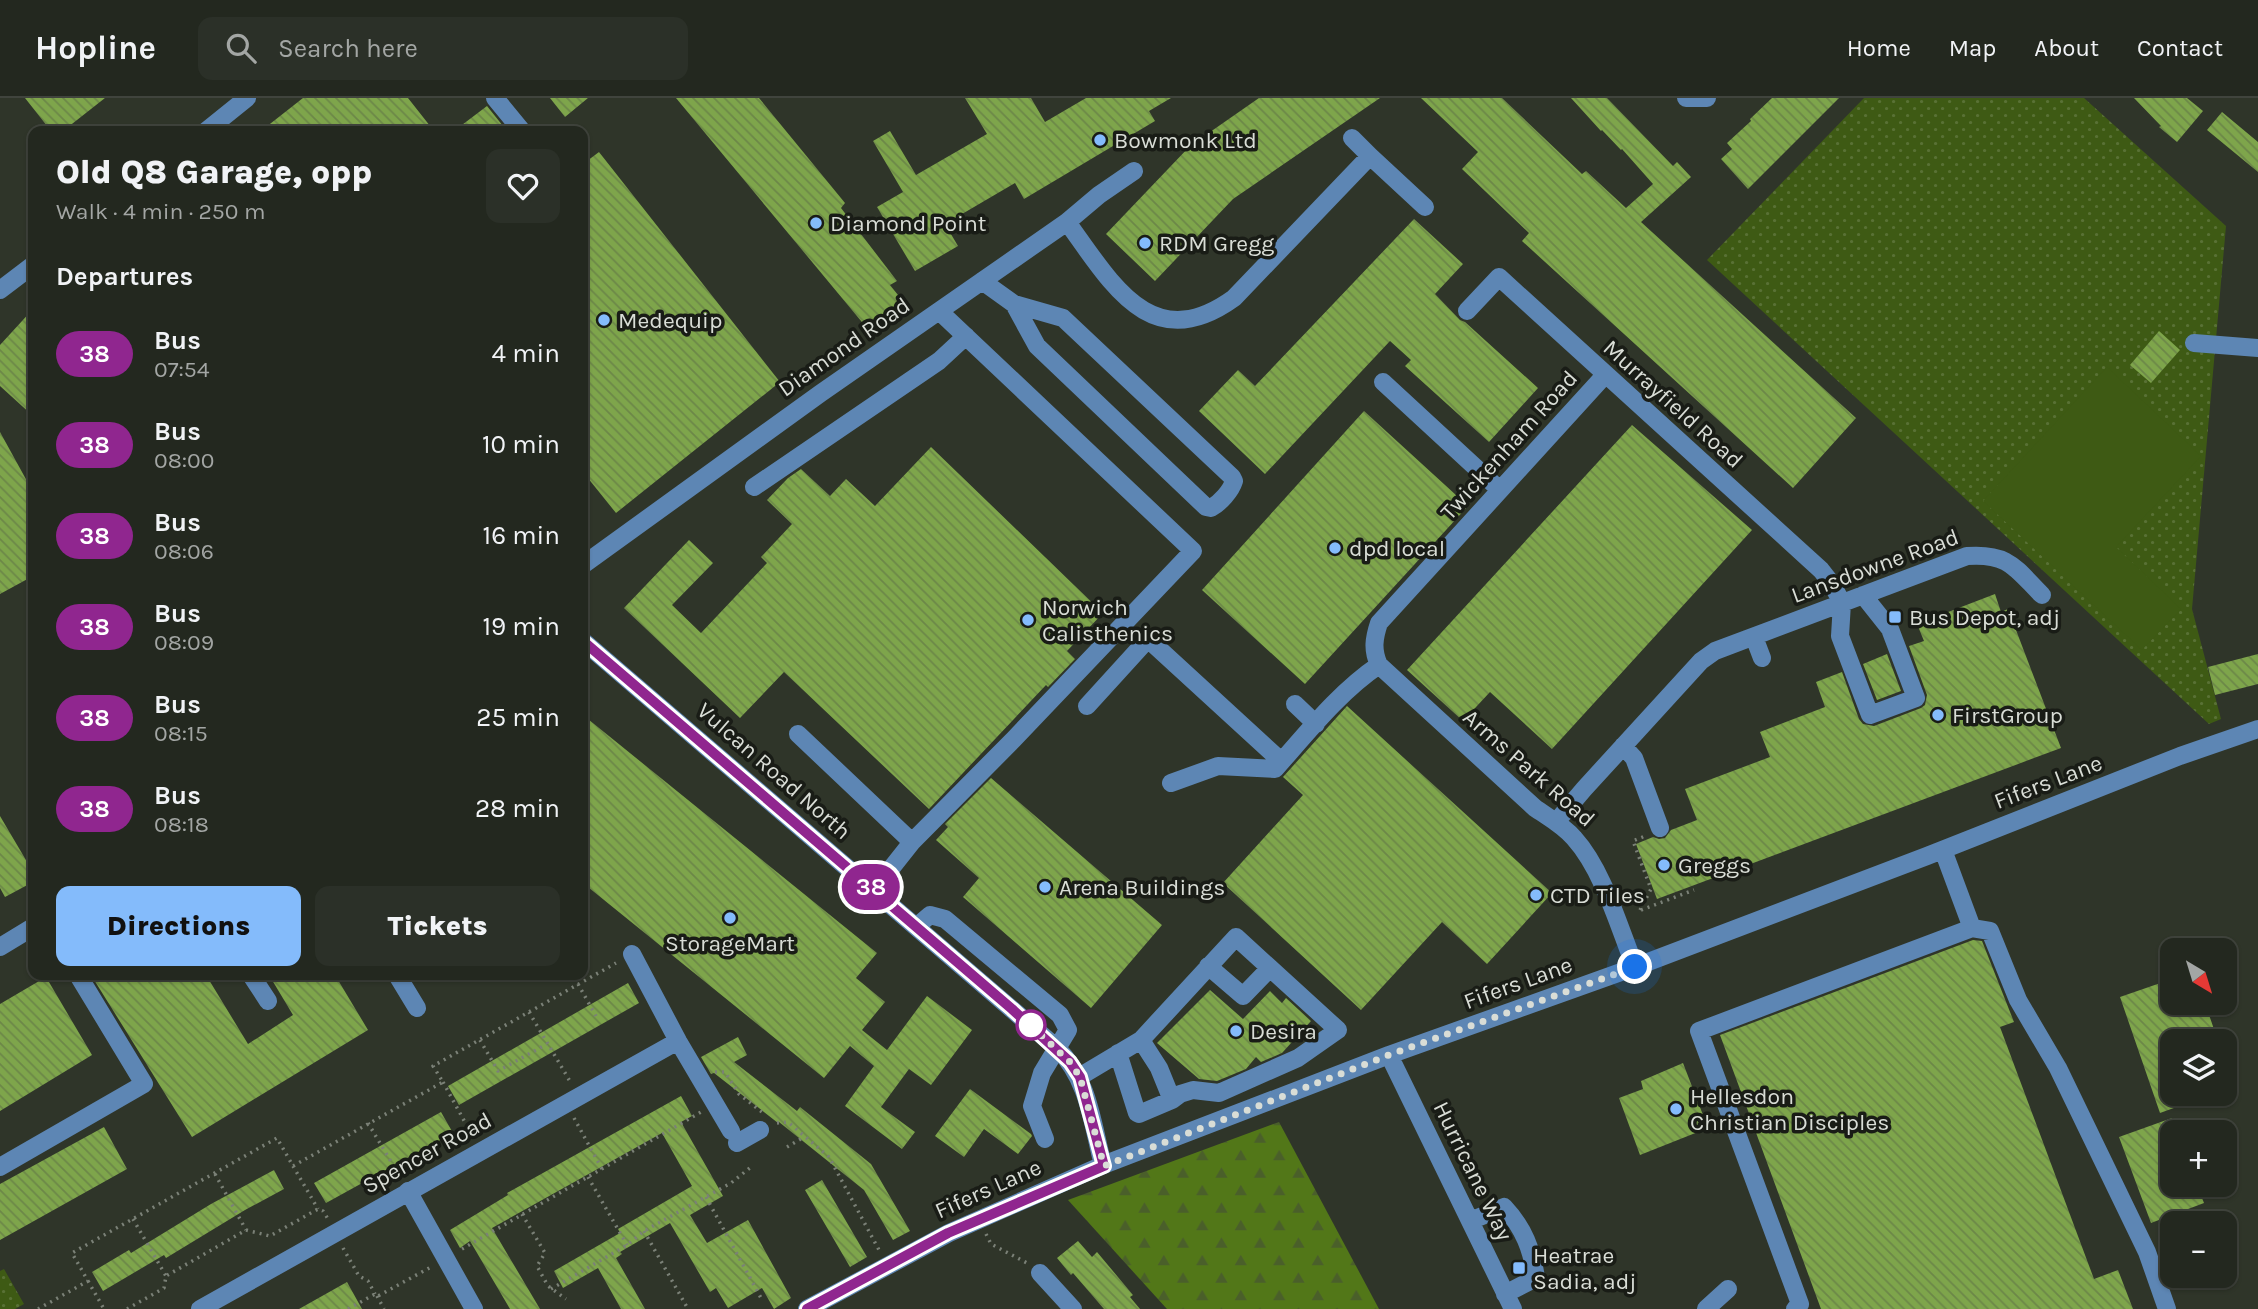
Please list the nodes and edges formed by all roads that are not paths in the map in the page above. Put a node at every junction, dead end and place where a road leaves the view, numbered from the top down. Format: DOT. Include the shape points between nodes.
graph roads {
  1 [pos="247,98"];
  2 [pos="495,98"];
  3 [pos="1686,98"];
  4 [pos="1707,98"];
  5 [pos="212,126"];
  6 [pos="518,126"];
  7 [pos="1352,138"];
  8 [pos="1370,156"];
  9 [pos="1134,171"];
  10 [pos="1425,207"];
  11 [pos="1068,222"];
  12 [pos="28,269"];
  13 [pos="982,281"];
  14 [pos="0,290"];
  15 [pos="1014,304"];
  16 [pos="1467,310"];
  17 [pos="939,311"];
  18 [pos="966,336"];
  19 [pos="2194,343"];
  20 [pos="2258,348"];
  21 [pos="1605,375"];
  22 [pos="1383,382"];
  23 [pos="754,487"];
  24 [pos="1500,490"];
  25 [pos="588,561"];
  26 [pos="1863,595"];
  27 [pos="2042,595"];
  28 [pos="1842,603"];
  29 [pos="1754,636"];
  30 [pos="588,645"];
  31 [pos="1762,657"];
  32 [pos="1379,665"];
  33 [pos="1295,704"];
  34 [pos="1087,706"];
  35 [pos="1316,724"];
  36 [pos="2258,729"];
  37 [pos="798,734"];
  38 [pos="1623,746"];
  39 [pos="1278,765"];
  40 [pos="1171,783"];
  41 [pos="1556,822"];
  42 [pos="1660,828"];
  43 [pos="912,842"];
  44 [pos="1943,849"];
  45 [pos="874,890"];
  46 [pos="916,927"];
  47 [pos="1972,928"];
  48 [pos="28,930"];
  49 [pos="0,947"];
  50 [pos="632,954"];
  51 [pos="1208,966"];
  52 [pos="1635,967"];
  53 [pos="1270,968"];
  54 [pos="81,980"];
  55 [pos="254,980"];
  56 [pos="400,980"];
  57 [pos="268,1001"];
  58 [pos="416,1008"];
  59 [pos="1141,1040"];
  60 [pos="678,1041"];
  61 [pos="1057,1048"];
  62 [pos="1118,1053"];
  63 [pos="1389,1055"];
  64 [pos="1080,1077"];
  65 [pos="1172,1100"];
  66 [pos="761,1130"];
  67 [pos="1045,1139"];
  68 [pos="1104,1166"];
  69 [pos="0,1167"];
  70 [pos="408,1191"];
  71 [pos="1470,1222"];
  72 [pos="1040,1273"];
  73 [pos="1728,1289"];
  74 [pos="1509,1302"];
  75 [pos="200,1309"];
  76 [pos="474,1309"];
  77 [pos="807,1309"];
  78 [pos="1073,1309"];
  79 [pos="1706,1309"];
  80 [pos="1795,1309"];
  81 [pos="2167,1309"];
  1 -- 5 [label="street"];
  2 -- 6 [label="street"];
  3 -- 4 [label="street"];
  7 -- 8 [label="street"];
  8 -- 10 [label="street"];
  8 -- 11 [label="street" via="1234,298 1214,313 1186,320 1157,318 1132,303 1109,280"];
  9 -- 11 [label="street, Diamond Road"];
  11 -- 13 [label="street, Diamond Road"];
  12 -- 14 [label="street"];
  13 -- 15 [label="street"];
  13 -- 17 [label="street, Diamond Road"];
  15 -- 15 [label="street" via="1063,318 1232,477 1232,486 1211,509 1037,346"];
  16 -- 21 [label="street, Murrayfield Road" via="1499,277"];
  17 -- 18 [label="street"];
  17 -- 25 [label="street, Diamond Road"];
  18 -- 23 [label="street" via="939,361"];
  18 -- 43 [label="street" via="1192,551"];
  19 -- 20 [label="street"];
  21 -- 24 [label="street, Twickenham Road"];
  21 -- 28 [label="street, Murrayfield Road" via="1821,570"];
  22 -- 24 [label="street"];
  24 -- 32 [label="street, Twickenham Road" via="1379,623 1374,654"];
  26 -- 27 [label="street, Lansdowne Road" via="1968,556 1987,555 2009,561"];
  26 -- 28 [label="street, Lansdowne Road"];
  26 -- 28 [label="street" via="1890,629 1916,698 1870,715 1840,636"];
  28 -- 29 [label="street, Lansdowne Road"];
  29 -- 31 [label="street"];
  29 -- 38 [label="street, Lansdowne Road" via="1701,661"];
  30 -- 45 [label="street, Vulcan Road North"];
  32 -- 35 [label="street"];
  32 -- 41 [label="street, Arms Park Road"];
  33 -- 35 [label="street"];
  34 -- 39 [label="street" via="1148,639"];
  35 -- 39 [label="street"];
  36 -- 44 [label="street, Fifers Lane"];
  37 -- 43 [label="street"];
  38 -- 41 [label="street, Lansdowne Road"];
  38 -- 42 [label="street" via="1634,758"];
  39 -- 40 [label="street" via="1218,766"];
  41 -- 52 [label="street, Arms Park Road" via="1583,849 1601,882"];
  43 -- 45 [label="street"];
  44 -- 47 [label="street"];
  44 -- 52 [label="street, Fifers Lane"];
  45 -- 46 [label="street, Vulcan Road North"];
  46 -- 61 [label="street, Vulcan Road North"];
  46 -- 61 [label="street" via="930,915 945,919 1060,1015 1068,1030"];
  47 -- 80 [label="street" via="1699,1031 1800,1304"];
  47 -- 81 [label="street" via="1990,931 2018,1000 2058,1068 2147,1252"];
  48 -- 49 [label="street"];
  50 -- 60 [label="street"];
  51 -- 53 [label="street" via="1243,996"];
  51 -- 53 [label="street" via="1236,937"];
  51 -- 59 [label="street"];
  52 -- 63 [label="street, Fifers Lane"];
  53 -- 65 [label="street" via="1338,1030 1298,1058 1219,1093 1193,1090"];
  54 -- 69 [label="street" via="144,1084"];
  55 -- 57 [label="street"];
  56 -- 58 [label="street"];
  59 -- 62 [label="street"];
  59 -- 65 [label="street"];
  60 -- 66 [label="street" via="734,1137"];
  60 -- 70 [label="street, Spencer Road"];
  61 -- 64 [label="street, Vulcan Road North"];
  61 -- 67 [label="street" via="1042,1073 1032,1106"];
  62 -- 64 [label="street"];
  62 -- 65 [label="street" via="1137,1113"];
  63 -- 68 [label="street, Fifers Lane"];
  63 -- 71 [label="street, Hurricane Way"];
  64 -- 68 [label="street, Vulcan Road North"];
  68 -- 77 [label="street, Fifers Lane" via="948,1233"];
  70 -- 75 [label="street, Spencer Road"];
  70 -- 76 [label="street"];
  71 -- 74 [label="street, Hurricane Way"];
  71 -- 74 [label="street" via="1504,1207 1518,1222 1532,1253 1536,1278"];
  72 -- 78 [label="street"];
  73 -- 79 [label="street"];
}
